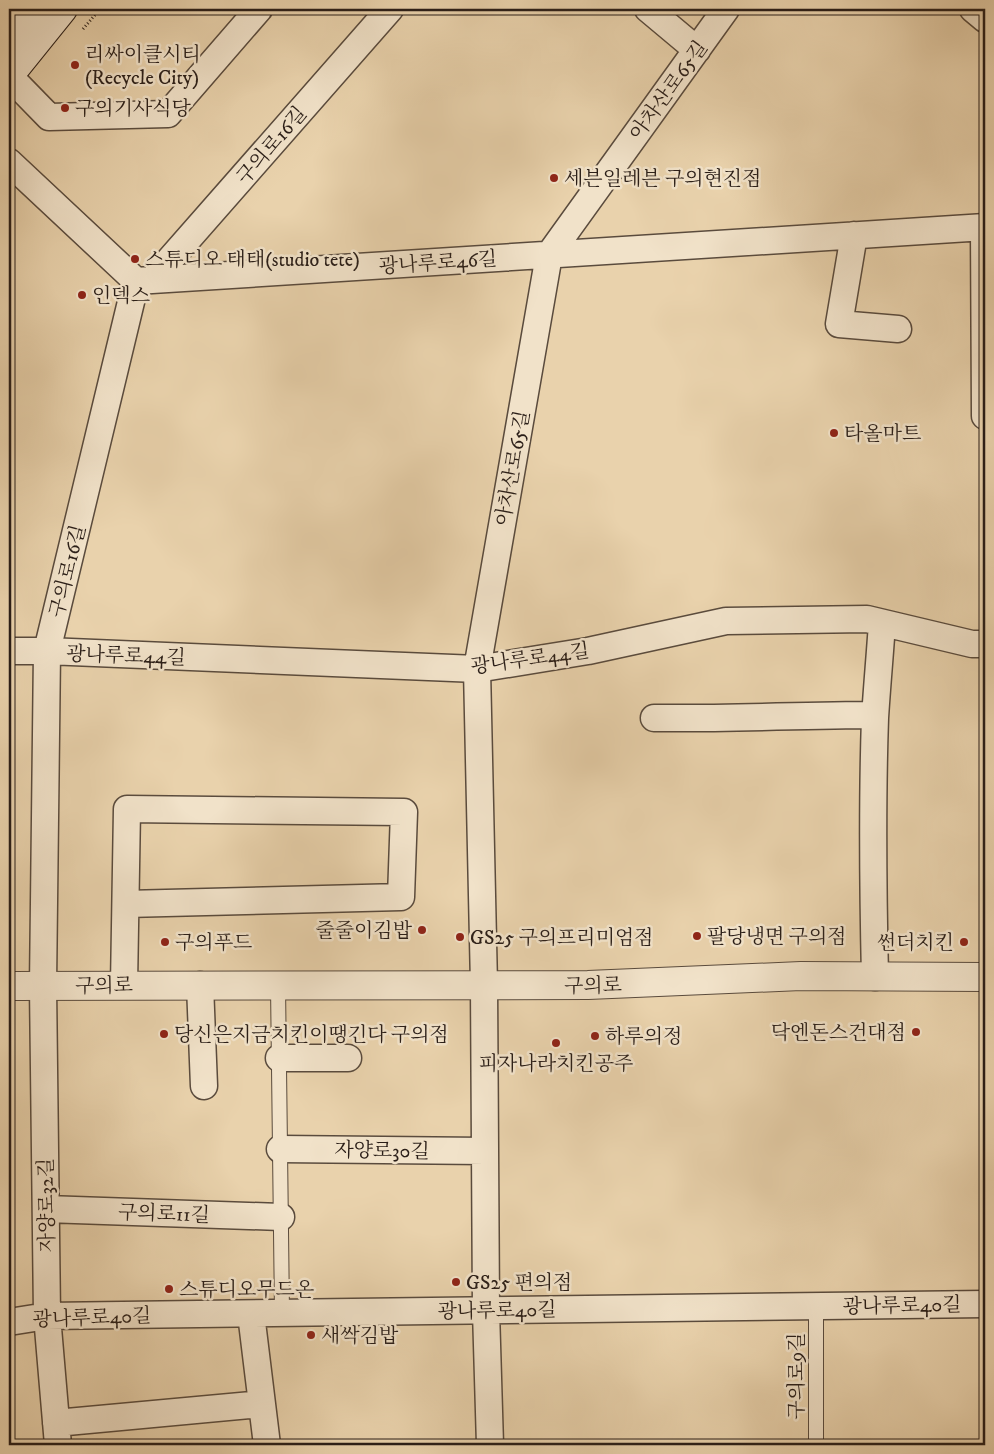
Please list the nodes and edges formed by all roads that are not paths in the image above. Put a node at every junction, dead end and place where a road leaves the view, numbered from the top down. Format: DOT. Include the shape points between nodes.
graph roads {
  1 [pos="30,9"];
  2 [pos="63,9"];
  3 [pos="259,9"];
  4 [pos="390,9"];
  5 [pos="648,9"];
  6 [pos="726,9"];
  7 [pos="973,9"];
  8 [pos="985,19"];
  9 [pos="9,36"];
  10 [pos="696,50"];
  11 [pos="9,76"];
  12 [pos="9,162"];
  13 [pos="984,227"];
  14 [pos="854,236"];
  15 [pos="549,255"];
  16 [pos="144,281"];
  17 [pos="898,329"];
  18 [pos="985,378"];
  19 [pos="985,416"];
  20 [pos="882,623"];
  21 [pos="985,644"];
  22 [pos="9,651"];
  23 [pos="47,651"];
  24 [pos="477,669"];
  25 [pos="876,715"];
  26 [pos="654,718"];
  27 [pos="126,904"];
  28 [pos="875,977"];
  29 [pos="985,977"];
  30 [pos="124,985"];
  31 [pos="200,985"];
  32 [pos="278,985"];
  33 [pos="484,985"];
  34 [pos="9,986"];
  35 [pos="43,986"];
  36 [pos="279,1058"];
  37 [pos="348,1058"];
  38 [pos="204,1086"];
  39 [pos="280,1148"];
  40 [pos="485,1151"];
  41 [pos="46,1208"];
  42 [pos="281,1217"];
  43 [pos="985,1304"];
  44 [pos="816,1306"];
  45 [pos="486,1310"];
  46 [pos="282,1313"];
  47 [pos="251,1314"];
  48 [pos="47,1316"];
  49 [pos="9,1322"];
  50 [pos="262,1404"];
  51 [pos="57,1434"];
  52 [pos="267,1445"];
  53 [pos="490,1445"];
  54 [pos="816,1445"];
  1 -- 9 [label="street"];
  2 -- 11 [label="street"];
  3 -- 11 [label="street" via="168,114 49,116"];
  4 -- 16 [label="street, 구의로16길"];
  5 -- 10 [label="street"];
  6 -- 10 [label="street, 아차산로65길"];
  7 -- 8 [label="street"];
  10 -- 15 [label="street, 아차산로65길"];
  12 -- 16 [label="street"];
  13 -- 14 [label="street, 광나루로46길"];
  13 -- 18 [label="street"];
  14 -- 15 [label="street, 광나루로46길"];
  14 -- 17 [label="street" via="839,324"];
  15 -- 16 [label="street, 광나루로46길"];
  15 -- 24 [label="street, 아차산로65길"];
  16 -- 23 [label="street, 구의로16길"];
  18 -- 19 [label="street"];
  20 -- 21 [label="street, 광나루로44길" via="972,644"];
  20 -- 24 [label="street, 광나루로44길" via="866,619 726,622 588,651"];
  20 -- 25 [label="street"];
  22 -- 23 [label="street, 광나루로44길"];
  23 -- 24 [label="street, 광나루로44길"];
  23 -- 35 [label="street, 구의로16길"];
  24 -- 33 [label="street, 아차산로65길"];
  25 -- 26 [label="street"];
  25 -- 28 [label="street" via="872,873"];
  27 -- 27 [label="street" via="127,809 404,812 401,897"];
  27 -- 30 [label="street"];
  28 -- 29 [label="street, 구의로"];
  28 -- 33 [label="street, 구의로" via="801,976 588,986"];
  30 -- 31 [label="street, 구의로"];
  30 -- 35 [label="street, 구의로"];
  31 -- 32 [label="street, 구의로"];
  31 -- 38 [label="street"];
  32 -- 33 [label="street, 구의로"];
  32 -- 36 [label="lane"];
  33 -- 40 [label="street"];
  34 -- 35 [label="street, 구의로"];
  35 -- 41 [label="street, 자양로32길"];
  36 -- 37 [label="street"];
  36 -- 39 [label="lane"];
  39 -- 40 [label="street, 자양로30길"];
  39 -- 42 [label="lane"];
  40 -- 45 [label="street"];
  41 -- 42 [label="street, 구의로11길"];
  41 -- 48 [label="street, 자양로32길"];
  42 -- 46 [label="lane"];
  43 -- 44 [label="street, 광나루로40길"];
  44 -- 45 [label="street, 광나루로40길"];
  44 -- 54 [label="lane, 구의로9길"];
  45 -- 46 [label="street, 광나루로40길"];
  45 -- 53 [label="street"];
  46 -- 47 [label="street, 광나루로40길"];
  47 -- 48 [label="street, 광나루로40길"];
  47 -- 50 [label="street"];
  48 -- 49 [label="street, 광나루로40길"];
  48 -- 51 [label="street, 자양로32길"];
  50 -- 51 [label="street, 자양로32길"];
  50 -- 52 [label="street"];
}
